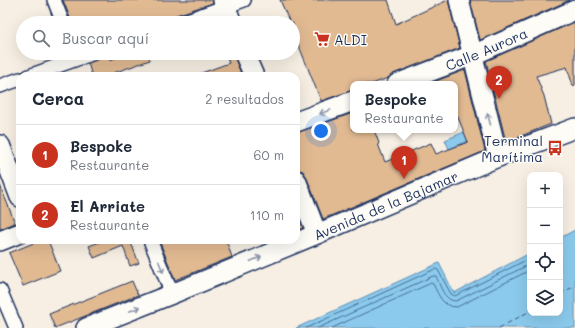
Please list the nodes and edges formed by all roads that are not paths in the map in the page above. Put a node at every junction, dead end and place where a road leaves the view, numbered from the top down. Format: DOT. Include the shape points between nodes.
graph roads {
  1 [pos="54,0"];
  2 [pos="244,0"];
  3 [pos="459,0"];
  4 [pos="227,10"];
  5 [pos="575,10"];
  6 [pos="60,16"];
  7 [pos="205,16"];
  8 [pos="473,55"];
  9 [pos="67,60"];
  10 [pos="247,60"];
  11 [pos="39,72"];
  12 [pos="252,72"];
  13 [pos="16,80"];
  14 [pos="405,81"];
  15 [pos="0,86"];
  16 [pos="350,102"];
  17 [pos="300,121"];
  18 [pos="575,128"];
  19 [pos="0,145"];
  20 [pos="498,157"];
  21 [pos="16,186"];
  22 [pos="300,190"];
  23 [pos="318,234"];
  24 [pos="16,235"];
  25 [pos="0,241"];
  26 [pos="300,241"];
  27 [pos="152,244"];
  28 [pos="294,244"];
  29 [pos="172,294"];
  30 [pos="1,297"];
  31 [pos="16,328"];
  32 [pos="86,328"];
  1 -- 6 [label="street"];
  2 -- 4 [label="street"];
  3 -- 8 [label="street"];
  4 -- 7 [label="street"];
  5 -- 8 [label="street, Calle Aurora"];
  8 -- 14 [label="street, Calle Aurora"];
  20 -- 8 [label="street, one-way"];
  9 -- 11 [label="street"];
  10 -- 12 [label="street"];
  13 -- 15 [label="street"];
  16 -- 17 [label="street, one-way"];
  18 -- 20 [label="street, Avenida de la Bajamar"];
  19 -- 21 [label="street"];
  20 -- 23 [label="street, Avenida de la Bajamar"];
  22 -- 23 [label="street"];
  26 -- 23 [label="street, Avenida de la Bajamar, one-way"];
  24 -- 25 [label="street"];
  27 -- 29 [label="street, one-way"];
  29 -- 28 [label="street, Avenida de la Bajamar, one-way"];
  32 -- 29 [label="street, Avenida de la Bajamar, one-way"];
  30 -- 31 [label="street"];
}
